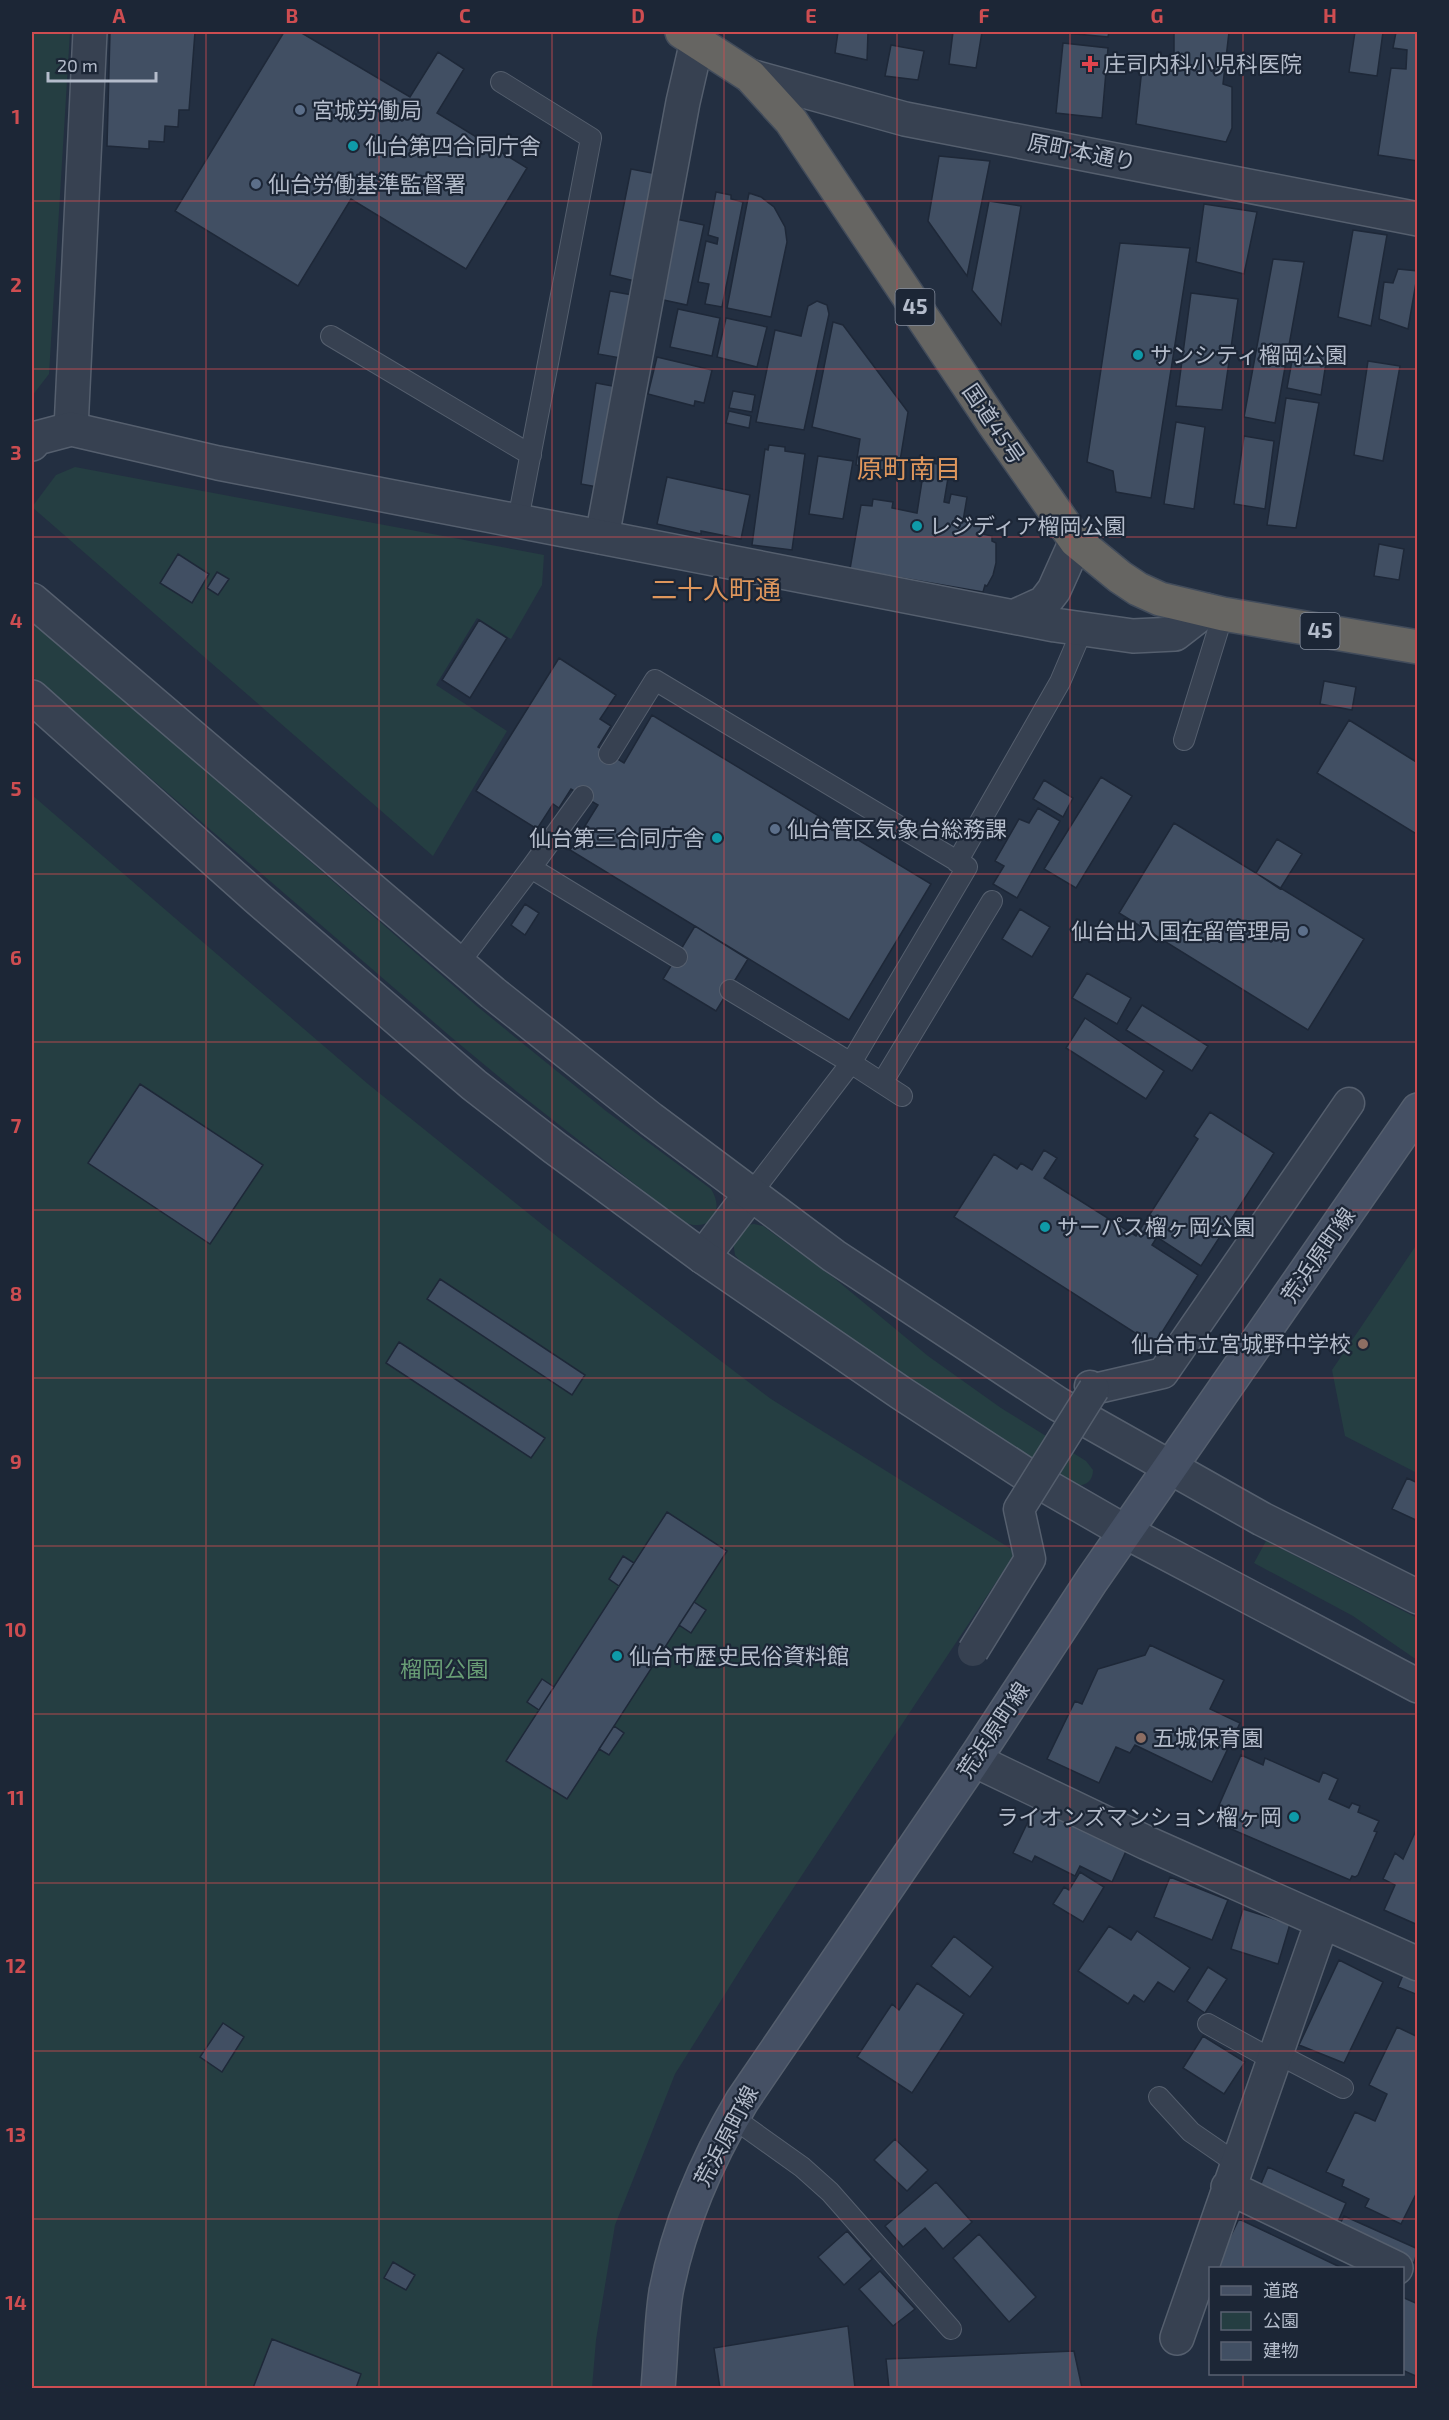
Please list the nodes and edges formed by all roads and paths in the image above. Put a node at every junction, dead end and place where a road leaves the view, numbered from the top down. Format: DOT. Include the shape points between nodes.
graph roads {
  1 [pos="90,32"];
  2 [pos="689,36"];
  3 [pos="750,76"];
  4 [pos="501,82"];
  5 [pos="1418,219"];
  6 [pos="331,336"];
  7 [pos="71,429"];
  8 [pos="32,444"];
  9 [pos="531,455"];
  10 [pos="518,520"];
  11 [pos="602,537"];
  12 [pos="1077,541"];
  13 [pos="32,600"];
  14 [pos="1214,612"];
  15 [pos="1013,617"];
  16 [pos="1083,628"];
  17 [pos="1418,647"];
  18 [pos="32,698"];
  19 [pos="1184,740"];
  20 [pos="609,754"];
  21 [pos="583,796"];
  22 [pos="957,862"];
  23 [pos="531,868"];
  24 [pos="992,901"];
  25 [pos="676,957"];
  26 [pos="459,963"];
  27 [pos="729,990"];
  28 [pos="851,1063"];
  29 [pos="882,1083"];
  30 [pos="902,1096"];
  31 [pos="1349,1103"];
  32 [pos="1418,1110"];
  33 [pos="750,1195"];
  34 [pos="703,1257"];
  35 [pos="1170,1468"];
  36 [pos="1126,1532"];
  37 [pos="1418,1597"];
  38 [pos="972,1651"];
  39 [pos="1418,1686"];
  40 [pos="974,1760"];
  41 [pos="1322,1922"];
  42 [pos="1418,1964"];
  43 [pos="1208,2024"];
  44 [pos="1274,2057"];
  45 [pos="1343,2088"];
  46 [pos="1160,2097"];
  47 [pos="732,2117"];
  48 [pos="1232,2175"];
  49 [pos="1394,2267"];
  50 [pos="1404,2272"];
  51 [pos="1418,2279"];
  52 [pos="951,2329"];
  53 [pos="1177,2337"];
  54 [pos="658,2388"];
  1 -- 7 [label="street"];
  2 -- 3 [label="highway, 国道45号 / 45"];
  2 -- 11 [label="street" via="683,102"];
  3 -- 5 [label="street, 原町本通り" via="905,119"];
  3 -- 12 [label="highway, 国道45号 / 45" via="791,121"];
  4 -- 9 [label="lane" via="591,138"];
  6 -- 9 [label="lane"];
  7 -- 8 [label="street" via="37,438"];
  7 -- 10 [label="street" via="218,463"];
  9 -- 10 [label="lane"];
  10 -- 11 [label="street"];
  11 -- 15 [label="street"];
  12 -- 14 [label="highway, 国道45号 / 45" via="1138,589 1160,599"];
  12 -- 15 [label="street" via="1044,603"];
  13 -- 26 [label="street"];
  14 -- 16 [label="street" via="1174,634 1133,636"];
  14 -- 17 [label="highway, 国道45号 / 45"];
  14 -- 19 [label="lane"];
  15 -- 16 [label="street"];
  16 -- 22 [label="lane" via="1060,682"];
  18 -- 34 [label="street" via="474,1085"];
  20 -- 22 [label="lane" via="655,680"];
  21 -- 23 [label="lane"];
  22 -- 28 [label="lane" via="967,867"];
  23 -- 25 [label="lane"];
  23 -- 26 [label="lane"];
  24 -- 29 [label="lane"];
  26 -- 33 [label="street"];
  27 -- 28 [label="lane"];
  28 -- 29 [label="lane"];
  28 -- 33 [label="lane"];
  29 -- 30 [label="lane"];
  31 -- 38 [label="street, bridge" via="1163,1373 1092,1388 1020,1509 1030,1559"];
  32 -- 35 [label="main road, 荒浜原町線"];
  33 -- 34 [label="street"];
  33 -- 35 [label="street" via="834,1256 1058,1404"];
  34 -- 36 [label="street" via="1027,1475"];
  35 -- 36 [label="main road, 荒浜原町線"];
  35 -- 37 [label="street"];
  36 -- 39 [label="street"];
  36 -- 40 [label="main road, 荒浜原町線"];
  40 -- 41 [label="street"];
  40 -- 47 [label="main road, 荒浜原町線"];
  41 -- 42 [label="street"];
  41 -- 44 [label="street"];
  43 -- 44 [label="lane"];
  44 -- 45 [label="lane"];
  44 -- 48 [label="street"];
  46 -- 48 [label="lane"];
  47 -- 52 [label="lane" via="830,2192"];
  47 -- 54 [label="main road, 荒浜原町線" via="710,2158 684,2225 666,2293"];
  48 -- 49 [label="street"];
  48 -- 53 [label="street"];
  50 -- 51 [label="street"];
}
